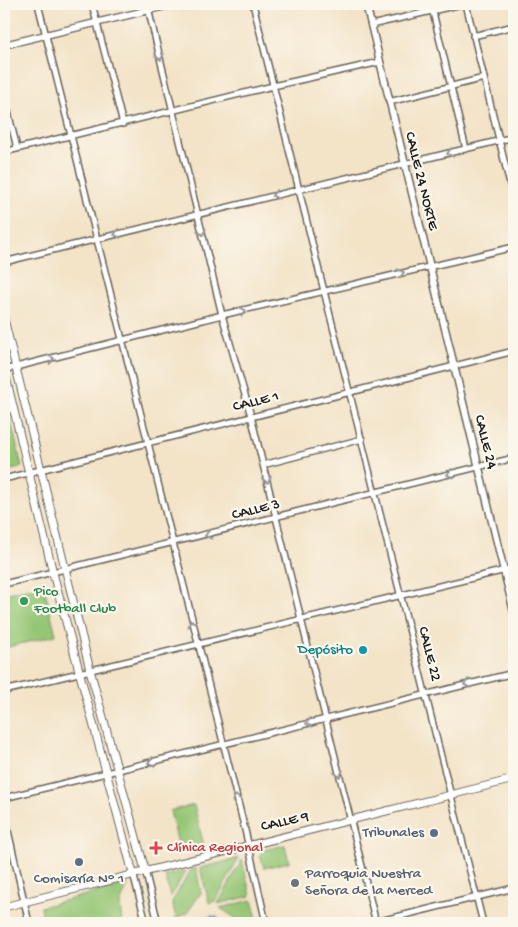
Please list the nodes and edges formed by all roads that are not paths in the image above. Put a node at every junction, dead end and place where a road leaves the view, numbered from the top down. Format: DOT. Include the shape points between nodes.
graph roads {
  1 [pos="38,4"];
  2 [pos="92,4"];
  3 [pos="174,4"];
  4 [pos="253,4"];
  5 [pos="366,4"];
  6 [pos="431,4"];
  7 [pos="462,4"];
  8 [pos="466,4"];
  9 [pos="147,7"];
  10 [pos="433,11"];
  11 [pos="97,22"];
  12 [pos="371,25"];
  13 [pos="514,26"];
  14 [pos="46,35"];
  15 [pos="473,36"];
  16 [pos="4,45"];
  17 [pos="380,62"];
  18 [pos="484,78"];
  19 [pos="273,86"];
  20 [pos="450,86"];
  21 [pos="4,96"];
  22 [pos="389,102"];
  23 [pos="173,112"];
  24 [pos="122,124"];
  25 [pos="70,137"];
  26 [pos="514,137"];
  27 [pos="499,141"];
  28 [pos="17,148"];
  29 [pos="466,149"];
  30 [pos="4,152"];
  31 [pos="404,164"];
  32 [pos="298,190"];
  33 [pos="514,201"];
  34 [pos="198,214"];
  35 [pos="96,239"];
  36 [pos="514,247"];
  37 [pos="4,262"];
  38 [pos="429,266"];
  39 [pos="324,293"];
  40 [pos="222,316"];
  41 [pos="4,319"];
  42 [pos="122,341"];
  43 [pos="514,351"];
  44 [pos="453,365"];
  45 [pos="16,368"];
  46 [pos="4,369"];
  47 [pos="350,392"];
  48 [pos="251,416"];
  49 [pos="362,439"];
  50 [pos="147,442"];
  51 [pos="514,458"];
  52 [pos="263,465"];
  53 [pos="478,467"];
  54 [pos="40,470"];
  55 [pos="28,473"];
  56 [pos="4,479"];
  57 [pos="376,493"];
  58 [pos="276,518"];
  59 [pos="172,544"];
  60 [pos="514,568"];
  61 [pos="65,570"];
  62 [pos="504,570"];
  63 [pos="52,573"];
  64 [pos="4,584"];
  65 [pos="401,594"];
  66 [pos="514,612"];
  67 [pos="301,620"];
  68 [pos="198,643"];
  69 [pos="90,670"];
  70 [pos="80,673"];
  71 [pos="514,673"];
  72 [pos="4,691"];
  73 [pos="426,694"];
  74 [pos="326,719"];
  75 [pos="223,744"];
  76 [pos="118,770"];
  77 [pos="106,773"];
  78 [pos="514,779"];
  79 [pos="451,795"];
  80 [pos="4,798"];
  81 [pos="4,813"];
  82 [pos="350,821"];
  83 [pos="246,845"];
  84 [pos="145,870"];
  85 [pos="133,873"];
  86 [pos="514,888"];
  87 [pos="477,898"];
  88 [pos="24,902"];
  89 [pos="4,907"];
  90 [pos="29,923"];
  91 [pos="146,923"];
  92 [pos="158,923"];
  93 [pos="266,923"];
  94 [pos="375,923"];
  95 [pos="483,923"];
  1 -- 14 [label="street"];
  2 -- 11 [label="street"];
  3 -- 9 [label="street"];
  4 -- 19 [label="street, CALLE 22"];
  5 -- 12 [label="street, CALLE 24 NORTE"];
  6 -- 10 [label="street"];
  7 -- 10 [label="street"];
  8 -- 15 [label="street"];
  9 -- 11 [label="street"];
  9 -- 23 [label="street, one-way"];
  10 -- 12 [label="street"];
  10 -- 20 [label="street"];
  11 -- 14 [label="street"];
  11 -- 24 [label="street"];
  12 -- 17 [label="street, CALLE 24 NORTE"];
  13 -- 15 [label="street"];
  14 -- 16 [label="street"];
  14 -- 25 [label="street"];
  15 -- 18 [label="street"];
  17 -- 19 [label="street"];
  17 -- 22 [label="street, CALLE 24 NORTE"];
  18 -- 20 [label="street"];
  18 -- 27 [label="street"];
  19 -- 23 [label="street"];
  19 -- 32 [label="street, CALLE 22"];
  20 -- 22 [label="street"];
  20 -- 29 [label="street"];
  21 -- 28 [label="street"];
  22 -- 31 [label="street, CALLE 24 NORTE"];
  23 -- 24 [label="street"];
  23 -- 34 [label="street"];
  24 -- 25 [label="street"];
  25 -- 28 [label="street"];
  25 -- 35 [label="street"];
  26 -- 27 [label="street"];
  27 -- 29 [label="street"];
  27 -- 33 [label="street"];
  28 -- 30 [label="street"];
  29 -- 31 [label="street, one-way"];
  31 -- 32 [label="street"];
  31 -- 38 [label="street, CALLE 24 NORTE"];
  32 -- 34 [label="street, one-way"];
  32 -- 39 [label="street, CALLE 22"];
  34 -- 35 [label="street, one-way"];
  34 -- 40 [label="street, one-way"];
  35 -- 37 [label="street"];
  35 -- 42 [label="street"];
  36 -- 38 [label="street"];
  39 -- 38 [label="street, one-way"];
  38 -- 44 [label="street, CALLE 24 NORTE"];
  40 -- 39 [label="street, one-way"];
  39 -- 47 [label="street, CALLE 22"];
  40 -- 42 [label="street"];
  40 -- 48 [label="street"];
  41 -- 45 [label="main road"];
  45 -- 42 [label="street, one-way"];
  42 -- 50 [label="street"];
  43 -- 44 [label="street, CALLE 1"];
  44 -- 47 [label="street, CALLE 1"];
  44 -- 53 [label="street, CALLE 24"];
  45 -- 46 [label="street"];
  45 -- 54 [label="main road"];
  46 -- 55 [label="main road"];
  47 -- 48 [label="street, CALLE 1"];
  47 -- 49 [label="street, CALLE 22"];
  48 -- 50 [label="street, CALLE 1"];
  48 -- 52 [label="street"];
  49 -- 52 [label="street"];
  49 -- 57 [label="street, CALLE 22"];
  50 -- 54 [label="street, CALLE 1"];
  50 -- 59 [label="street"];
  51 -- 53 [label="street, CALLE 3"];
  52 -- 58 [label="street, one-way"];
  53 -- 57 [label="street, CALLE 3, one-way"];
  53 -- 62 [label="street, CALLE 24"];
  54 -- 55 [label="street, CALLE 1"];
  54 -- 61 [label="main road"];
  55 -- 56 [label="street, CALLE 1"];
  55 -- 63 [label="main road"];
  57 -- 58 [label="street, CALLE 3"];
  57 -- 65 [label="street, CALLE 22"];
  58 -- 59 [label="street, CALLE 3, one-way"];
  58 -- 67 [label="street"];
  59 -- 61 [label="street, CALLE 3"];
  68 -- 59 [label="street, one-way"];
  60 -- 62 [label="street"];
  61 -- 63 [label="street, CALLE 3"];
  61 -- 69 [label="main road"];
  62 -- 65 [label="street"];
  62 -- 66 [label="street, CALLE 24"];
  63 -- 64 [label="street, CALLE 3"];
  63 -- 70 [label="main road"];
  65 -- 67 [label="street"];
  65 -- 73 [label="street, CALLE 22"];
  67 -- 68 [label="street"];
  67 -- 74 [label="street"];
  68 -- 69 [label="street"];
  68 -- 75 [label="street"];
  69 -- 70 [label="street"];
  69 -- 76 [label="main road"];
  70 -- 72 [label="street"];
  70 -- 77 [label="main road"];
  71 -- 73 [label="street, one-way"];
  73 -- 74 [label="street"];
  73 -- 79 [label="street, CALLE 22"];
  74 -- 75 [label="street, one-way"];
  74 -- 82 [label="street, one-way"];
  75 -- 76 [label="street, one-way"];
  83 -- 75 [label="street, one-way"];
  76 -- 77 [label="street"];
  76 -- 84 [label="main road"];
  77 -- 80 [label="street"];
  77 -- 85 [label="main road"];
  78 -- 79 [label="main road, CALLE 9"];
  79 -- 82 [label="main road, CALLE 9"];
  79 -- 87 [label="street, CALLE 22"];
  81 -- 88 [label="street"];
  82 -- 83 [label="main road, CALLE 9"];
  82 -- 94 [label="street"];
  83 -- 84 [label="main road, CALLE 9"];
  83 -- 93 [label="street"];
  84 -- 85 [label="main road, CALLE 9"];
  84 -- 92 [label="street"];
  85 -- 88 [label="main road, CALLE 9"];
  85 -- 91 [label="street"];
  86 -- 87 [label="street"];
  87 -- 94 [label="street"];
  87 -- 95 [label="street, CALLE 22"];
  88 -- 89 [label="main road, CALLE 9"];
  88 -- 90 [label="street"];
}
